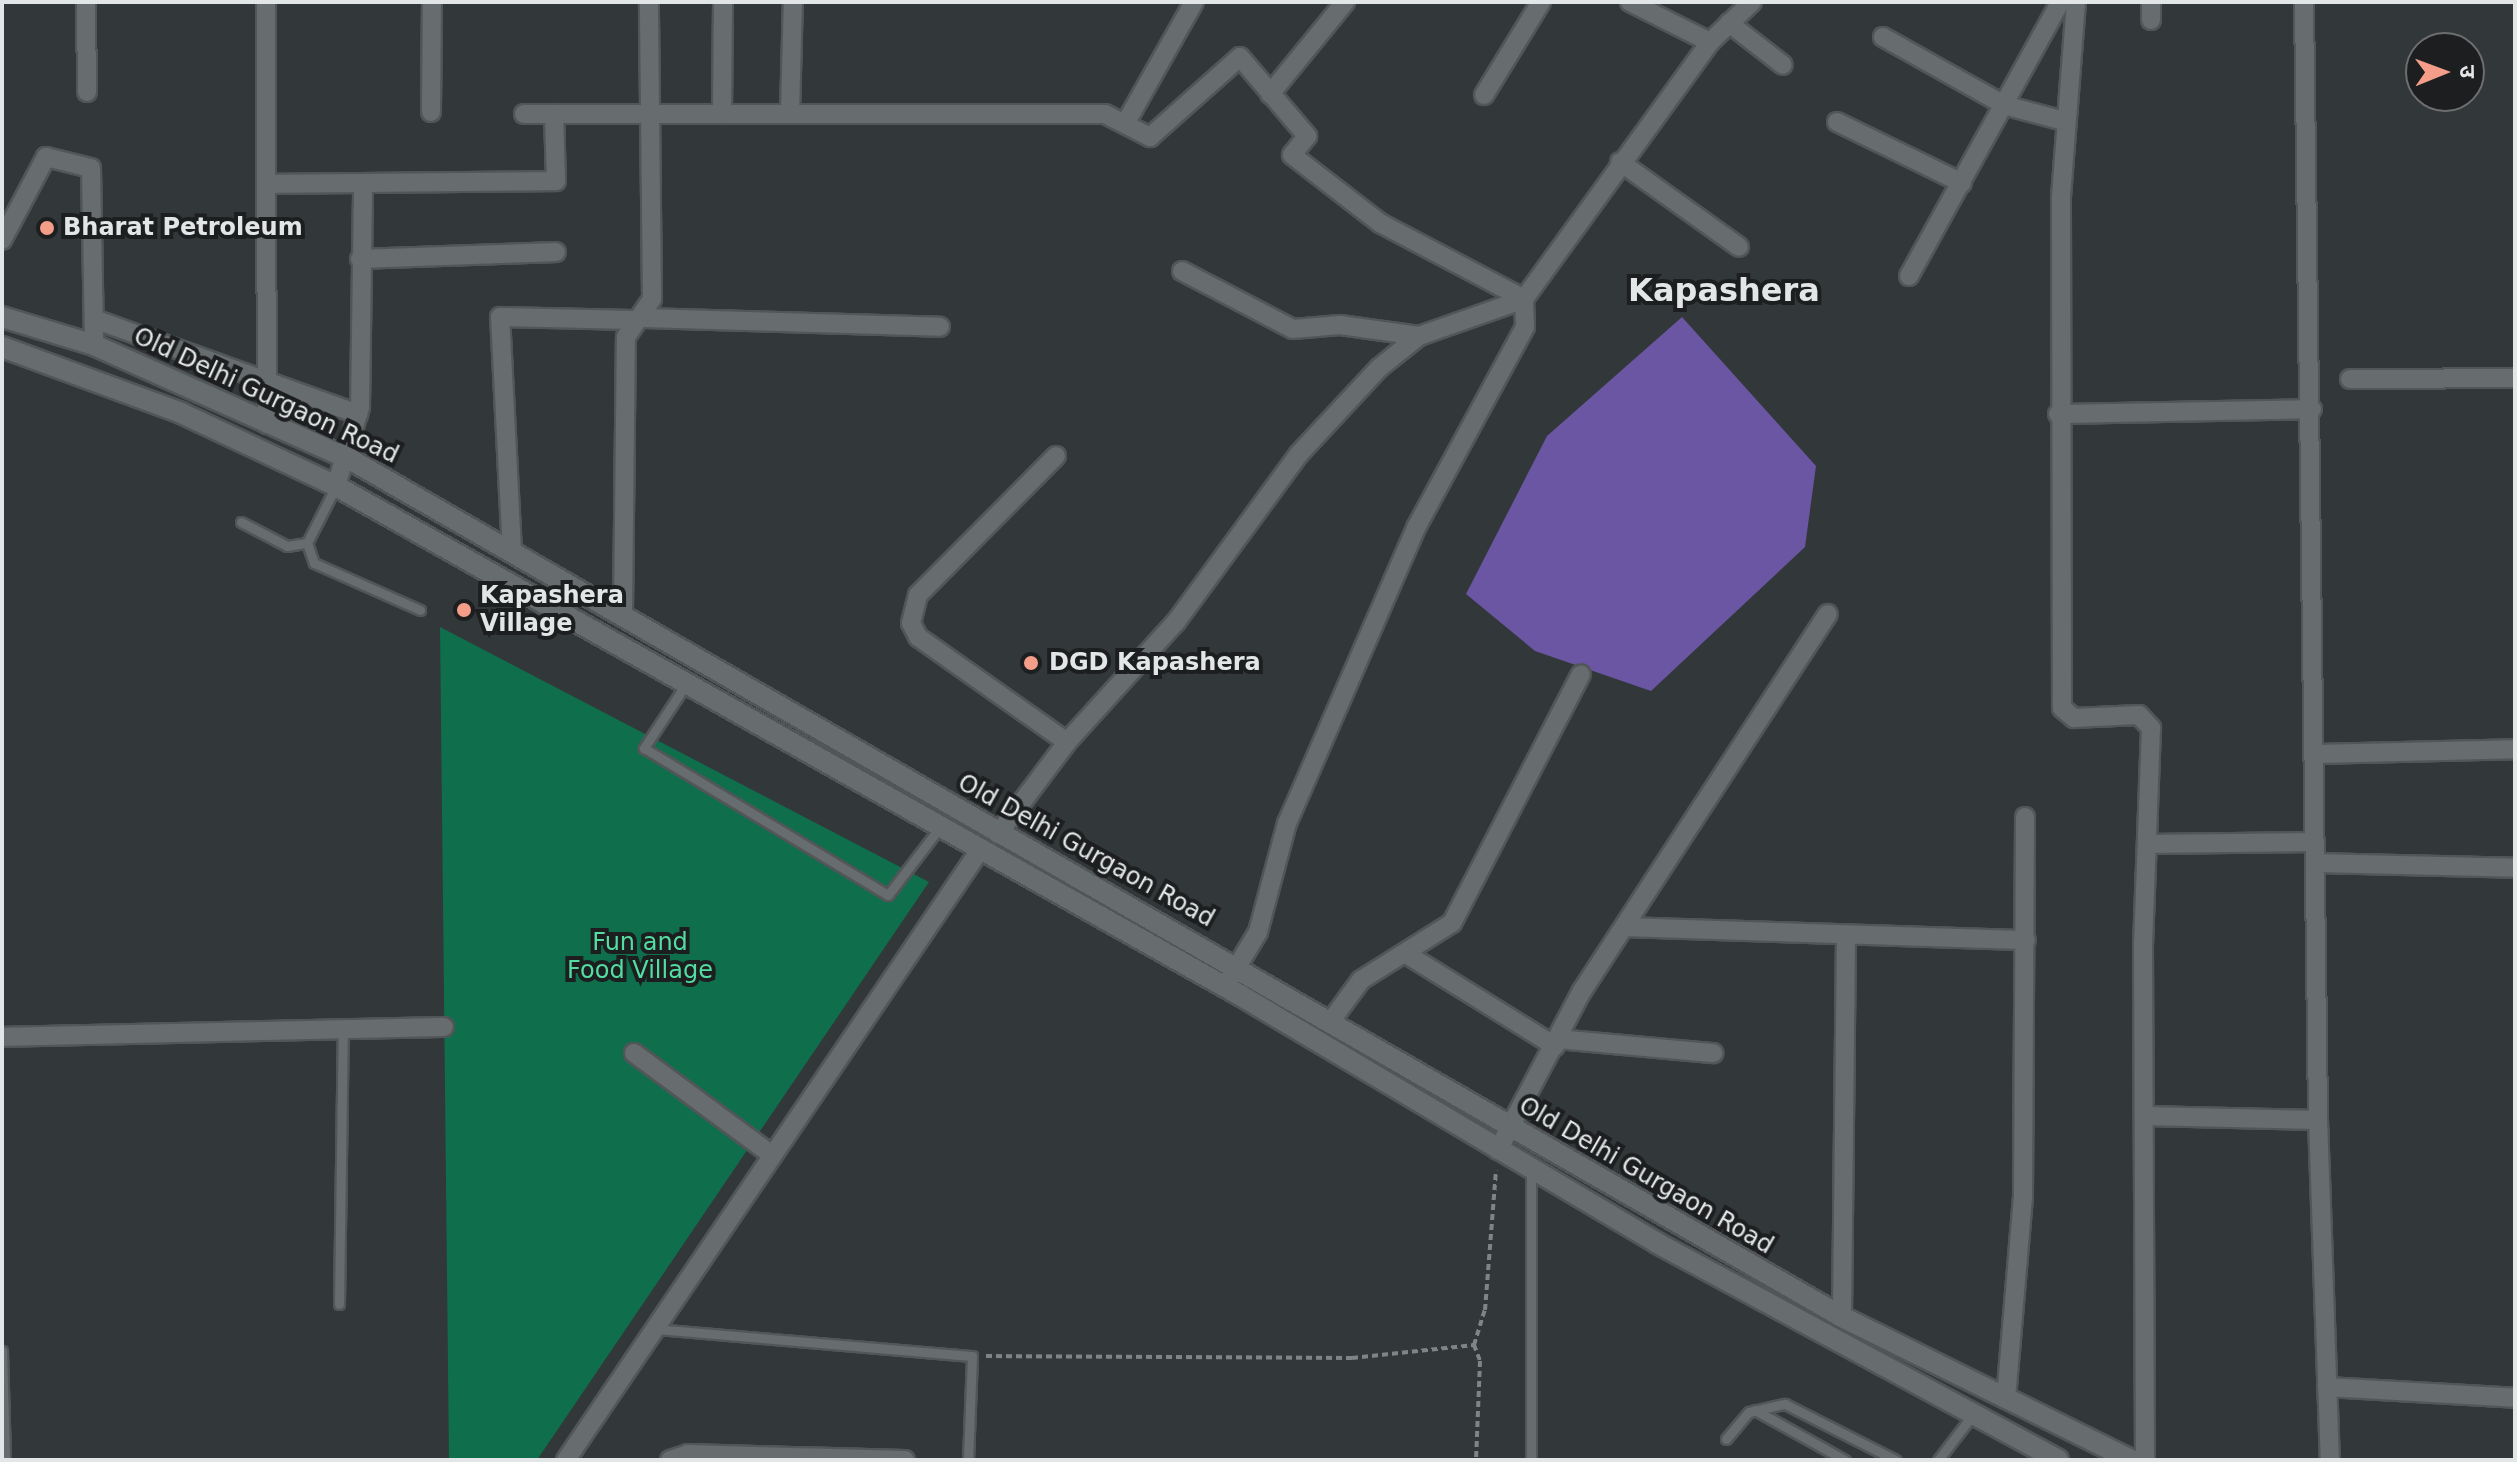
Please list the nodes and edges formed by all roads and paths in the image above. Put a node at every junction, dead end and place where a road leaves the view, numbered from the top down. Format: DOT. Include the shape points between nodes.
graph roads {
  1 [pos="86,2"];
  2 [pos="266,2"];
  3 [pos="432,2"];
  4 [pos="649,2"];
  5 [pos="723,2"];
  6 [pos="793,2"];
  7 [pos="1194,2"];
  8 [pos="1345,2"];
  9 [pos="1541,2"];
  10 [pos="1630,2"];
  11 [pos="1752,2"];
  12 [pos="2060,2"];
  13 [pos="2076,2"];
  14 [pos="2304,2"];
  15 [pos="1729,23"];
  16 [pos="1883,37"];
  17 [pos="1710,42"];
  18 [pos="1783,65"];
  19 [pos="87,92"];
  20 [pos="1270,94"];
  21 [pos="1484,95"];
  22 [pos="2004,105"];
  23 [pos="431,112"];
  24 [pos="651,113"];
  25 [pos="790,113"];
  26 [pos="524,114"];
  27 [pos="554,114"];
  28 [pos="722,114"];
  29 [pos="2064,121"];
  30 [pos="1837,122"];
  31 [pos="1125,124"];
  32 [pos="1620,162"];
  33 [pos="363,183"];
  34 [pos="1962,183"];
  35 [pos="267,184"];
  36 [pos="2,240"];
  37 [pos="1739,247"];
  38 [pos="556,252"];
  39 [pos="360,259"];
  40 [pos="1182,271"];
  41 [pos="1909,276"];
  42 [pos="1524,299"];
  43 [pos="2,317"];
  44 [pos="94,319"];
  45 [pos="640,319"];
  46 [pos="940,327"];
  47 [pos="1419,336"];
  48 [pos="94,345"];
  49 [pos="2,347"];
  50 [pos="2515,378"];
  51 [pos="266,379"];
  52 [pos="2350,379"];
  53 [pos="2312,409"];
  54 [pos="358,414"];
  55 [pos="2058,414"];
  56 [pos="267,424"];
  57 [pos="1056,456"];
  58 [pos="346,458"];
  59 [pos="336,486"];
  60 [pos="241,522"];
  61 [pos="307,543"];
  62 [pos="512,552"];
  63 [pos="420,610"];
  64 [pos="623,614"];
  65 [pos="1828,614"];
  66 [pos="1581,674"];
  67 [pos="686,684"];
  68 [pos="1067,742"];
  69 [pos="2515,749"];
  70 [pos="2316,754"];
  71 [pos="2025,817"];
  72 [pos="940,827"];
  73 [pos="998,834"];
  74 [pos="2315,842"];
  75 [pos="2147,844"];
  76 [pos="980,850"];
  77 [pos="2316,863"];
  78 [pos="2515,868"];
  79 [pos="1625,927"];
  80 [pos="1846,935"];
  81 [pos="2026,940"];
  82 [pos="1408,955"];
  83 [pos="1239,966"];
  84 [pos="1225,987"];
  85 [pos="1331,1021"];
  86 [pos="444,1027"];
  87 [pos="343,1030"];
  88 [pos="2,1037"];
  89 [pos="1556,1043"];
  90 [pos="634,1053"];
  91 [pos="1713,1053"];
  92 [pos="2144,1116"];
  93 [pos="2318,1120"];
  94 [pos="1509,1128"];
  95 [pos="1498,1150"];
  96 [pos="772,1155"];
  97 [pos="1531,1171"];
  98 [pos="339,1304"];
  99 [pos="1842,1317"];
  100 [pos="654,1328"];
  101 [pos="1474,1345"];
  102 [pos="2,1351"];
  103 [pos="972,1356"];
  104 [pos="2327,1387"];
  105 [pos="2515,1398"];
  106 [pos="2006,1399"];
  107 [pos="1755,1410"];
  108 [pos="1974,1413"];
  109 [pos="1726,1439"];
  110 [pos="738,1458"];
  111 [pos="841,1458"];
  112 [pos="2055,1459"];
  113 [pos="5,1460"];
  114 [pos="566,1460"];
  115 [pos="670,1460"];
  116 [pos="905,1460"];
  117 [pos="968,1460"];
  118 [pos="1476,1460"];
  119 [pos="1531,1460"];
  120 [pos="1845,1460"];
  121 [pos="1896,1460"];
  122 [pos="1938,1460"];
  123 [pos="2131,1460"];
  124 [pos="2145,1460"];
  125 [pos="2330,1460"];
  1 -- 19 [label="street"];
  2 -- 35 [label="street"];
  3 -- 23 [label="street"];
  4 -- 24 [label="street"];
  5 -- 28 [label="street"];
  6 -- 25 [label="street"];
  7 -- 31 [label="street"];
  8 -- 20 [label="street"];
  9 -- 21 [label="street"];
  10 -- 17 [label="street"];
  11 -- 15 [label="street"];
  12 -- 22 [label="street"];
  13 -- 29 [label="street"];
  14 -- 53 [label="street"];
  15 -- 17 [label="street"];
  15 -- 18 [label="street"];
  16 -- 22 [label="street"];
  17 -- 32 [label="street"];
  20 -- 31 [label="street" via="1240,57 1154,136"];
  20 -- 42 [label="street" via="1307,136 1292,155 1380,223"];
  22 -- 29 [label="street"];
  22 -- 34 [label="street"];
  24 -- 27 [label="street"];
  24 -- 28 [label="street"];
  24 -- 45 [label="street" via="653,288"];
  25 -- 28 [label="street"];
  25 -- 31 [label="street" via="1105,114"];
  26 -- 27 [label="street"];
  27 -- 33 [label="street" via="556,181"];
  29 -- 55 [label="street"];
  30 -- 34 [label="street"];
  32 -- 37 [label="street"];
  32 -- 42 [label="street"];
  33 -- 35 [label="street"];
  33 -- 39 [label="street"];
  34 -- 41 [label="street"];
  35 -- 51 [label="street"];
  36 -- 44 [label="street" via="46,157 91,168"];
  38 -- 39 [label="street"];
  39 -- 54 [label="street"];
  40 -- 47 [label="street" via="1293,329 1340,325"];
  42 -- 47 [label="street"];
  42 -- 83 [label="street" via="1525,327 1416,528 1287,823 1266,910"];
  43 -- 48 [label="main road, Old Delhi Gurgaon Road"];
  44 -- 48 [label="street"];
  44 -- 51 [label="street"];
  45 -- 46 [label="street"];
  45 -- 62 [label="street" via="500,317"];
  45 -- 64 [label="street" via="626,337"];
  47 -- 68 [label="street" via="1372,374 1299,454 1176,622"];
  48 -- 56 [label="main road, Old Delhi Gurgaon Road"];
  49 -- 59 [label="main road, Old Delhi Gurgaon Road" via="181,413"];
  50 -- 52 [label="street"];
  51 -- 54 [label="street"];
  51 -- 56 [label="street"];
  53 -- 55 [label="street"];
  53 -- 70 [label="street"];
  54 -- 58 [label="street"];
  55 -- 75 [label="street" via="2062,708 2069,717 2150,721"];
  56 -- 58 [label="main road, Old Delhi Gurgaon Road"];
  57 -- 68 [label="street" via="918,595 911,623 918,637"];
  58 -- 59 [label="street"];
  58 -- 62 [label="main road, Old Delhi Gurgaon Road"];
  59 -- 61 [label="lane"];
  59 -- 67 [label="main road, Old Delhi Gurgaon Road"];
  60 -- 61 [label="lane" via="287,546"];
  61 -- 63 [label="lane" via="314,563"];
  62 -- 64 [label="main road, Old Delhi Gurgaon Road"];
  64 -- 73 [label="main road, Old Delhi Gurgaon Road"];
  65 -- 79 [label="street"];
  66 -- 82 [label="street" via="1452,923"];
  67 -- 72 [label="main road, Old Delhi Gurgaon Road"];
  67 -- 72 [label="lane" via="644,748 888,895"];
  68 -- 73 [label="street"];
  69 -- 70 [label="street"];
  70 -- 74 [label="street"];
  71 -- 81 [label="street"];
  72 -- 76 [label="main road, Old Delhi Gurgaon Road"];
  73 -- 83 [label="main road, Old Delhi Gurgaon Road"];
  74 -- 75 [label="street"];
  74 -- 77 [label="street"];
  75 -- 92 [label="street"];
  76 -- 84 [label="main road, Old Delhi Gurgaon Road"];
  76 -- 96 [label="street"];
  77 -- 78 [label="street"];
  77 -- 93 [label="street"];
  79 -- 80 [label="street"];
  79 -- 89 [label="street"];
  80 -- 81 [label="street"];
  80 -- 99 [label="street"];
  81 -- 106 [label="street" via="2023,1198"];
  82 -- 85 [label="street" via="1361,980"];
  82 -- 89 [label="street"];
  83 -- 84 [label="street"];
  83 -- 85 [label="main road, Old Delhi Gurgaon Road"];
  84 -- 95 [label="main road, Old Delhi Gurgaon Road"];
  85 -- 94 [label="main road, Old Delhi Gurgaon Road"];
  86 -- 87 [label="street"];
  87 -- 88 [label="street"];
  87 -- 98 [label="lane"];
  89 -- 91 [label="street"];
  89 -- 94 [label="street"];
  90 -- 96 [label="street"];
  92 -- 93 [label="street"];
  92 -- 124 [label="street"];
  93 -- 104 [label="street"];
  94 -- 95 [label="street"];
  94 -- 99 [label="main road, Old Delhi Gurgaon Road"];
  95 -- 97 [label="main road, Old Delhi Gurgaon Road"];
  95 -- 101 [label="path" via="1485,1310"];
  96 -- 100 [label="street"];
  97 -- 108 [label="main road, Old Delhi Gurgaon Road"];
  97 -- 119 [label="lane"];
  99 -- 106 [label="main road, Old Delhi Gurgaon Road"];
  100 -- 103 [label="lane"];
  100 -- 114 [label="street"];
  101 -- 103 [label="path" via="1352,1358"];
  101 -- 118 [label="path" via="1480,1361"];
  102 -- 113 [label="lane"];
  103 -- 117 [label="lane"];
  104 -- 105 [label="street"];
  104 -- 125 [label="street"];
  106 -- 123 [label="main road, Old Delhi Gurgaon Road"];
  107 -- 109 [label="lane"];
  107 -- 120 [label="lane"];
  107 -- 121 [label="lane" via="1785,1404 1809,1411"];
  108 -- 112 [label="main road, Old Delhi Gurgaon Road"];
  108 -- 122 [label="lane"];
  110 -- 111 [label="street"];
  110 -- 115 [label="street"];
  111 -- 116 [label="street"];
}
